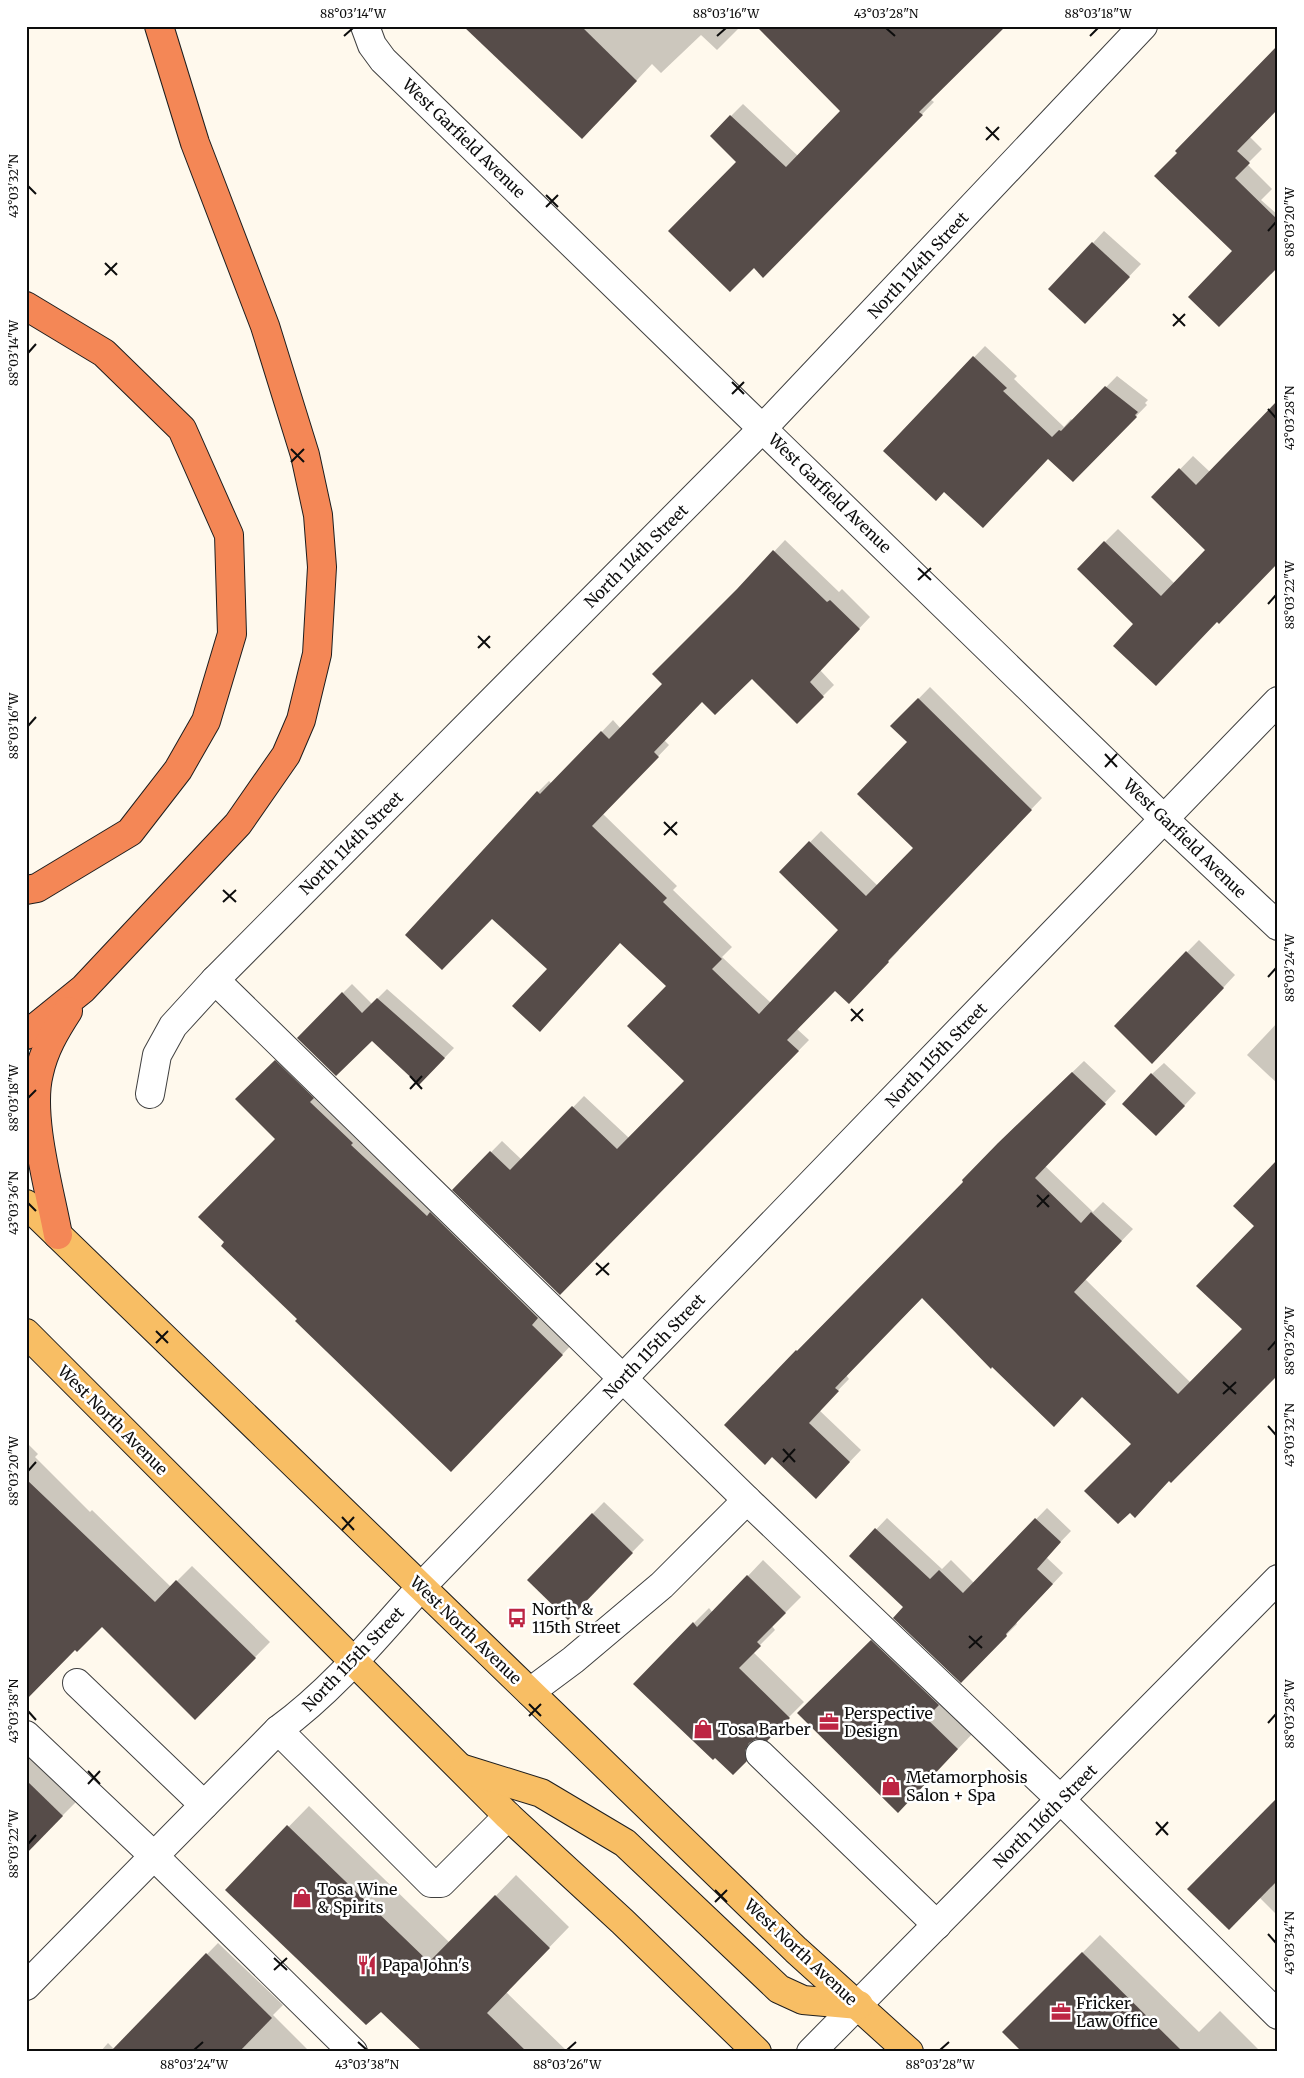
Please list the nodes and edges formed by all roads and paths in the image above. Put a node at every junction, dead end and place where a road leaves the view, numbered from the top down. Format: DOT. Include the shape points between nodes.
graph roads {
  1 [pos="159,26"];
  2 [pos="365,26"];
  3 [pos="1143,26"];
  4 [pos="26,306"];
  5 [pos="763,428"];
  6 [pos="1278,701"];
  7 [pos="1164,818"];
  8 [pos="26,890"];
  9 [pos="1278,926"];
  10 [pos="215,980"];
  11 [pos="84,989"];
  12 [pos="26,1035"];
  13 [pos="150,1094"];
  14 [pos="26,1204"];
  15 [pos="58,1235"];
  16 [pos="26,1333"];
  17 [pos="623,1379"];
  18 [pos="747,1500"];
  19 [pos="1278,1579"];
  20 [pos="421,1587"];
  21 [pos="354,1662"];
  22 [pos="77,1684"];
  23 [pos="530,1692"];
  24 [pos="278,1730"];
  25 [pos="26,1735"];
  26 [pos="760,1754"];
  27 [pos="460,1768"];
  28 [pos="1061,1800"];
  29 [pos="204,1805"];
  30 [pos="508,1816"];
  31 [pos="154,1856"];
  32 [pos="937,1925"];
  33 [pos="26,1986"];
  34 [pos="859,2006"];
  35 [pos="1278,2015"];
  36 [pos="353,2052"];
  37 [pos="757,2052"];
  38 [pos="811,2052"];
  39 [pos="909,2052"];
  1 -- 11 [label="highway" via="195,143 265,326 305,455 318,515 322,567 317,654 301,720 286,755 263,790 238,824"];
  2 -- 5 [label="street, West Garfield Avenue" via="372,45 383,60"];
  3 -- 5 [label="street, North 114th Street"];
  4 -- 8 [label="highway" via="104,353 182,429 229,535 232,634 206,721 178,770 130,832 37,888"];
  5 -- 7 [label="street, West Garfield Avenue"];
  5 -- 10 [label="street, North 114th Street"];
  6 -- 7 [label="street, North 115th Street"];
  7 -- 9 [label="street, West Garfield Avenue"];
  7 -- 17 [label="street, North 115th Street"];
  10 -- 13 [label="street, North 114th Street" via="169,1033 157,1055"];
  10 -- 17 [label="street"];
  11 -- 12 [label="highway"];
  11 -- 15 [label="highway" via="52,1035 38,1074 36,1119"];
  14 -- 15 [label="main road, West North Avenue"];
  15 -- 20 [label="main road, West North Avenue"];
  16 -- 21 [label="main road, West North Avenue"];
  17 -- 18 [label="street"];
  17 -- 20 [label="street, North 115th Street"];
  18 -- 23 [label="street" via="662,1585"];
  18 -- 28 [label="street"];
  19 -- 28 [label="street, North 116th Street"];
  20 -- 21 [label="street, North 115th Street"];
  20 -- 23 [label="main road, West North Avenue"];
  21 -- 24 [label="street, North 115th Street" via="307,1709"];
  21 -- 27 [label="main road, West North Avenue"];
  22 -- 29 [label="street"];
  23 -- 34 [label="main road, West North Avenue" via="796,1950"];
  24 -- 29 [label="street, North 115th Street"];
  24 -- 30 [label="street" via="431,1883 441,1884"];
  25 -- 31 [label="street"];
  26 -- 32 [label="street"];
  27 -- 30 [label="main road, West North Avenue"];
  27 -- 34 [label="main road" via="541,1793 625,1843 779,1990 803,2000"];
  28 -- 32 [label="street, North 116th Street"];
  28 -- 35 [label="street"];
  29 -- 31 [label="street, North 115th Street"];
  30 -- 37 [label="main road, West North Avenue"];
  31 -- 33 [label="street, North 115th Street"];
  31 -- 36 [label="street"];
  32 -- 34 [label="street, North 116th Street"];
  34 -- 38 [label="street, North 116th Street"];
  34 -- 39 [label="main road, West North Avenue"];
}
